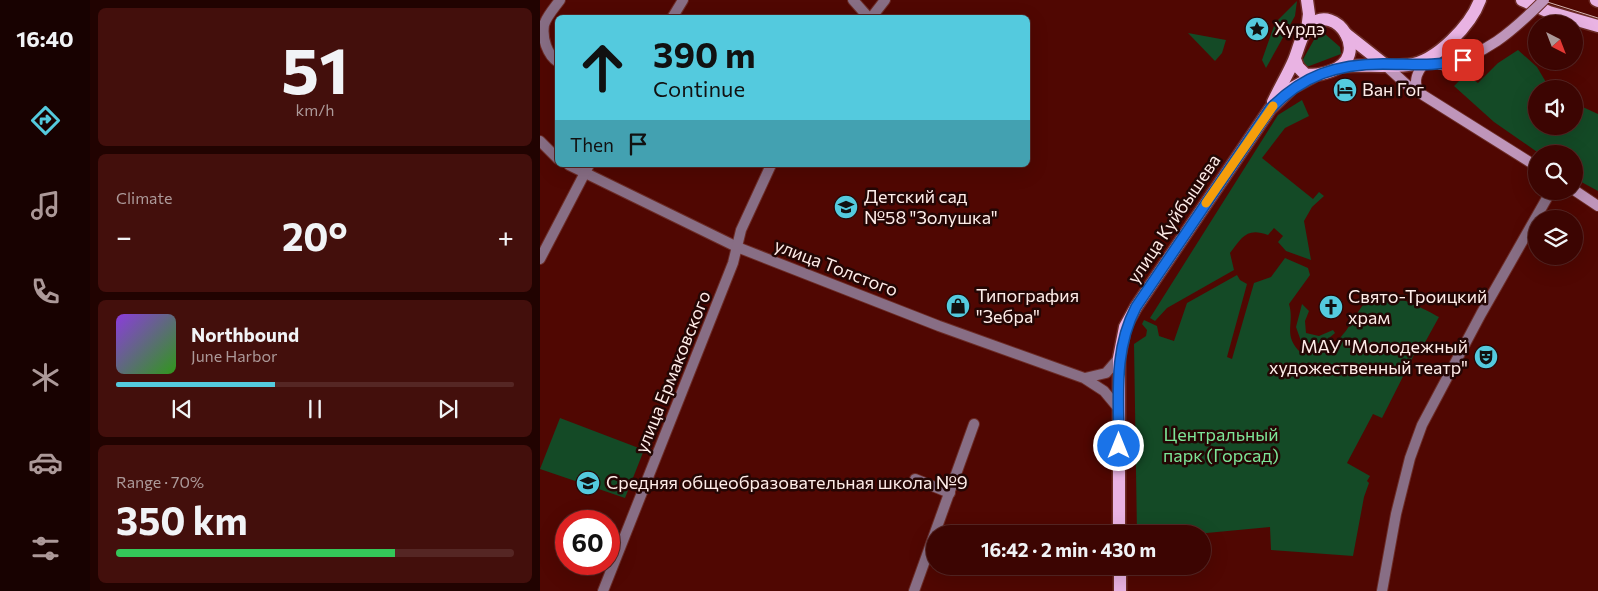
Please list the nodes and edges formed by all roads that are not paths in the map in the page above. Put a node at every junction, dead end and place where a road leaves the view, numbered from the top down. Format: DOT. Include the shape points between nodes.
graph roads {
  1 [pos="560,0"];
  2 [pos="683,0"];
  3 [pos="852,0"];
  4 [pos="885,0"];
  5 [pos="1307,0"];
  6 [pos="1480,0"];
  7 [pos="1522,0"];
  8 [pos="1544,0"];
  9 [pos="674,15"];
  10 [pos="867,15"];
  11 [pos="872,15"];
  12 [pos="1598,26"];
  13 [pos="1307,30"];
  14 [pos="1344,32"];
  15 [pos="1436,52"];
  16 [pos="1295,59"];
  17 [pos="555,60"];
  18 [pos="1384,64"];
  19 [pos="1409,65"];
  20 [pos="1342,66"];
  21 [pos="1428,68"];
  22 [pos="1316,75"];
  23 [pos="1420,93"];
  24 [pos="1270,109"];
  25 [pos="540,141"];
  26 [pos="555,156"];
  27 [pos="1528,161"];
  28 [pos="770,167"];
  29 [pos="586,169"];
  30 [pos="1583,196"];
  31 [pos="1546,200"];
  32 [pos="1598,206"];
  33 [pos="737,247"];
  34 [pos="540,259"];
  35 [pos="1119,358"];
  36 [pos="1084,378"];
  37 [pos="1119,409"];
  38 [pos="974,424"];
  39 [pos="915,479"];
  40 [pos="950,493"];
  41 [pos="1120,525"];
  42 [pos="1120,575"];
  43 [pos="603,591"];
  44 [pos="914,591"];
  45 [pos="1120,591"];
  46 [pos="1382,591"];
  1 -- 17 [label="street" via="544,24 545,42"];
  2 -- 9 [label="street"];
  3 -- 10 [label="street"];
  4 -- 11 [label="street"];
  5 -- 13 [label="main road" via="1310,14"];
  6 -- 15 [label="main road, улица Куйбышева" via="1464,28"];
  7 -- 12 [label="main road" via="1549,12"];
  8 -- 21 [label="street, bridge" via="1502,40 1463,60"];
  13 -- 14 [label="main road" via="1317,21 1327,19"];
  13 -- 16 [label="main road, улица Куйбышева"];
  14 -- 18 [label="main road"];
  14 -- 20 [label="main road" via="1350,49"];
  15 -- 19 [label="main road, улица Куйбышева"];
  15 -- 21 [label="street"];
  16 -- 22 [label="main road" via="1302,72"];
  16 -- 24 [label="main road, улица Куйбышева"];
  18 -- 19 [label="main road, улица Куйбышева"];
  18 -- 20 [label="main road, улица Куйбышева"];
  18 -- 23 [label="street"];
  19 -- 21 [label="street"];
  20 -- 22 [label="main road, улица Куйбышева"];
  21 -- 23 [label="street" via="1416,85"];
  22 -- 24 [label="main road, улица Куйбышева" via="1292,88"];
  23 -- 27 [label="street"];
  24 -- 35 [label="main road, улица Куйбышева" via="1136,307 1125,327"];
  25 -- 26 [label="street"];
  28 -- 33 [label="street, улица Ермаковского" via="741,230"];
  29 -- 33 [label="street, улица Толстого"];
  29 -- 34 [label="street"];
  30 -- 32 [label="street"];
  31 -- 46 [label="street" via="1422,425 1396,514"];
  33 -- 36 [label="street, улица Толстого" via="939,326"];
  33 -- 43 [label="street, улица Ермаковского"];
  35 -- 36 [label="street" via="1106,373"];
  35 -- 37 [label="main road, улица Куйбышева"];
  36 -- 37 [label="street, улица Толстого" via="1104,391"];
  37 -- 41 [label="main road, улица Куйбышева"];
  38 -- 40 [label="street"];
  39 -- 40 [label="street"];
  40 -- 44 [label="street"];
  42 -- 45 [label="main road"];
}
